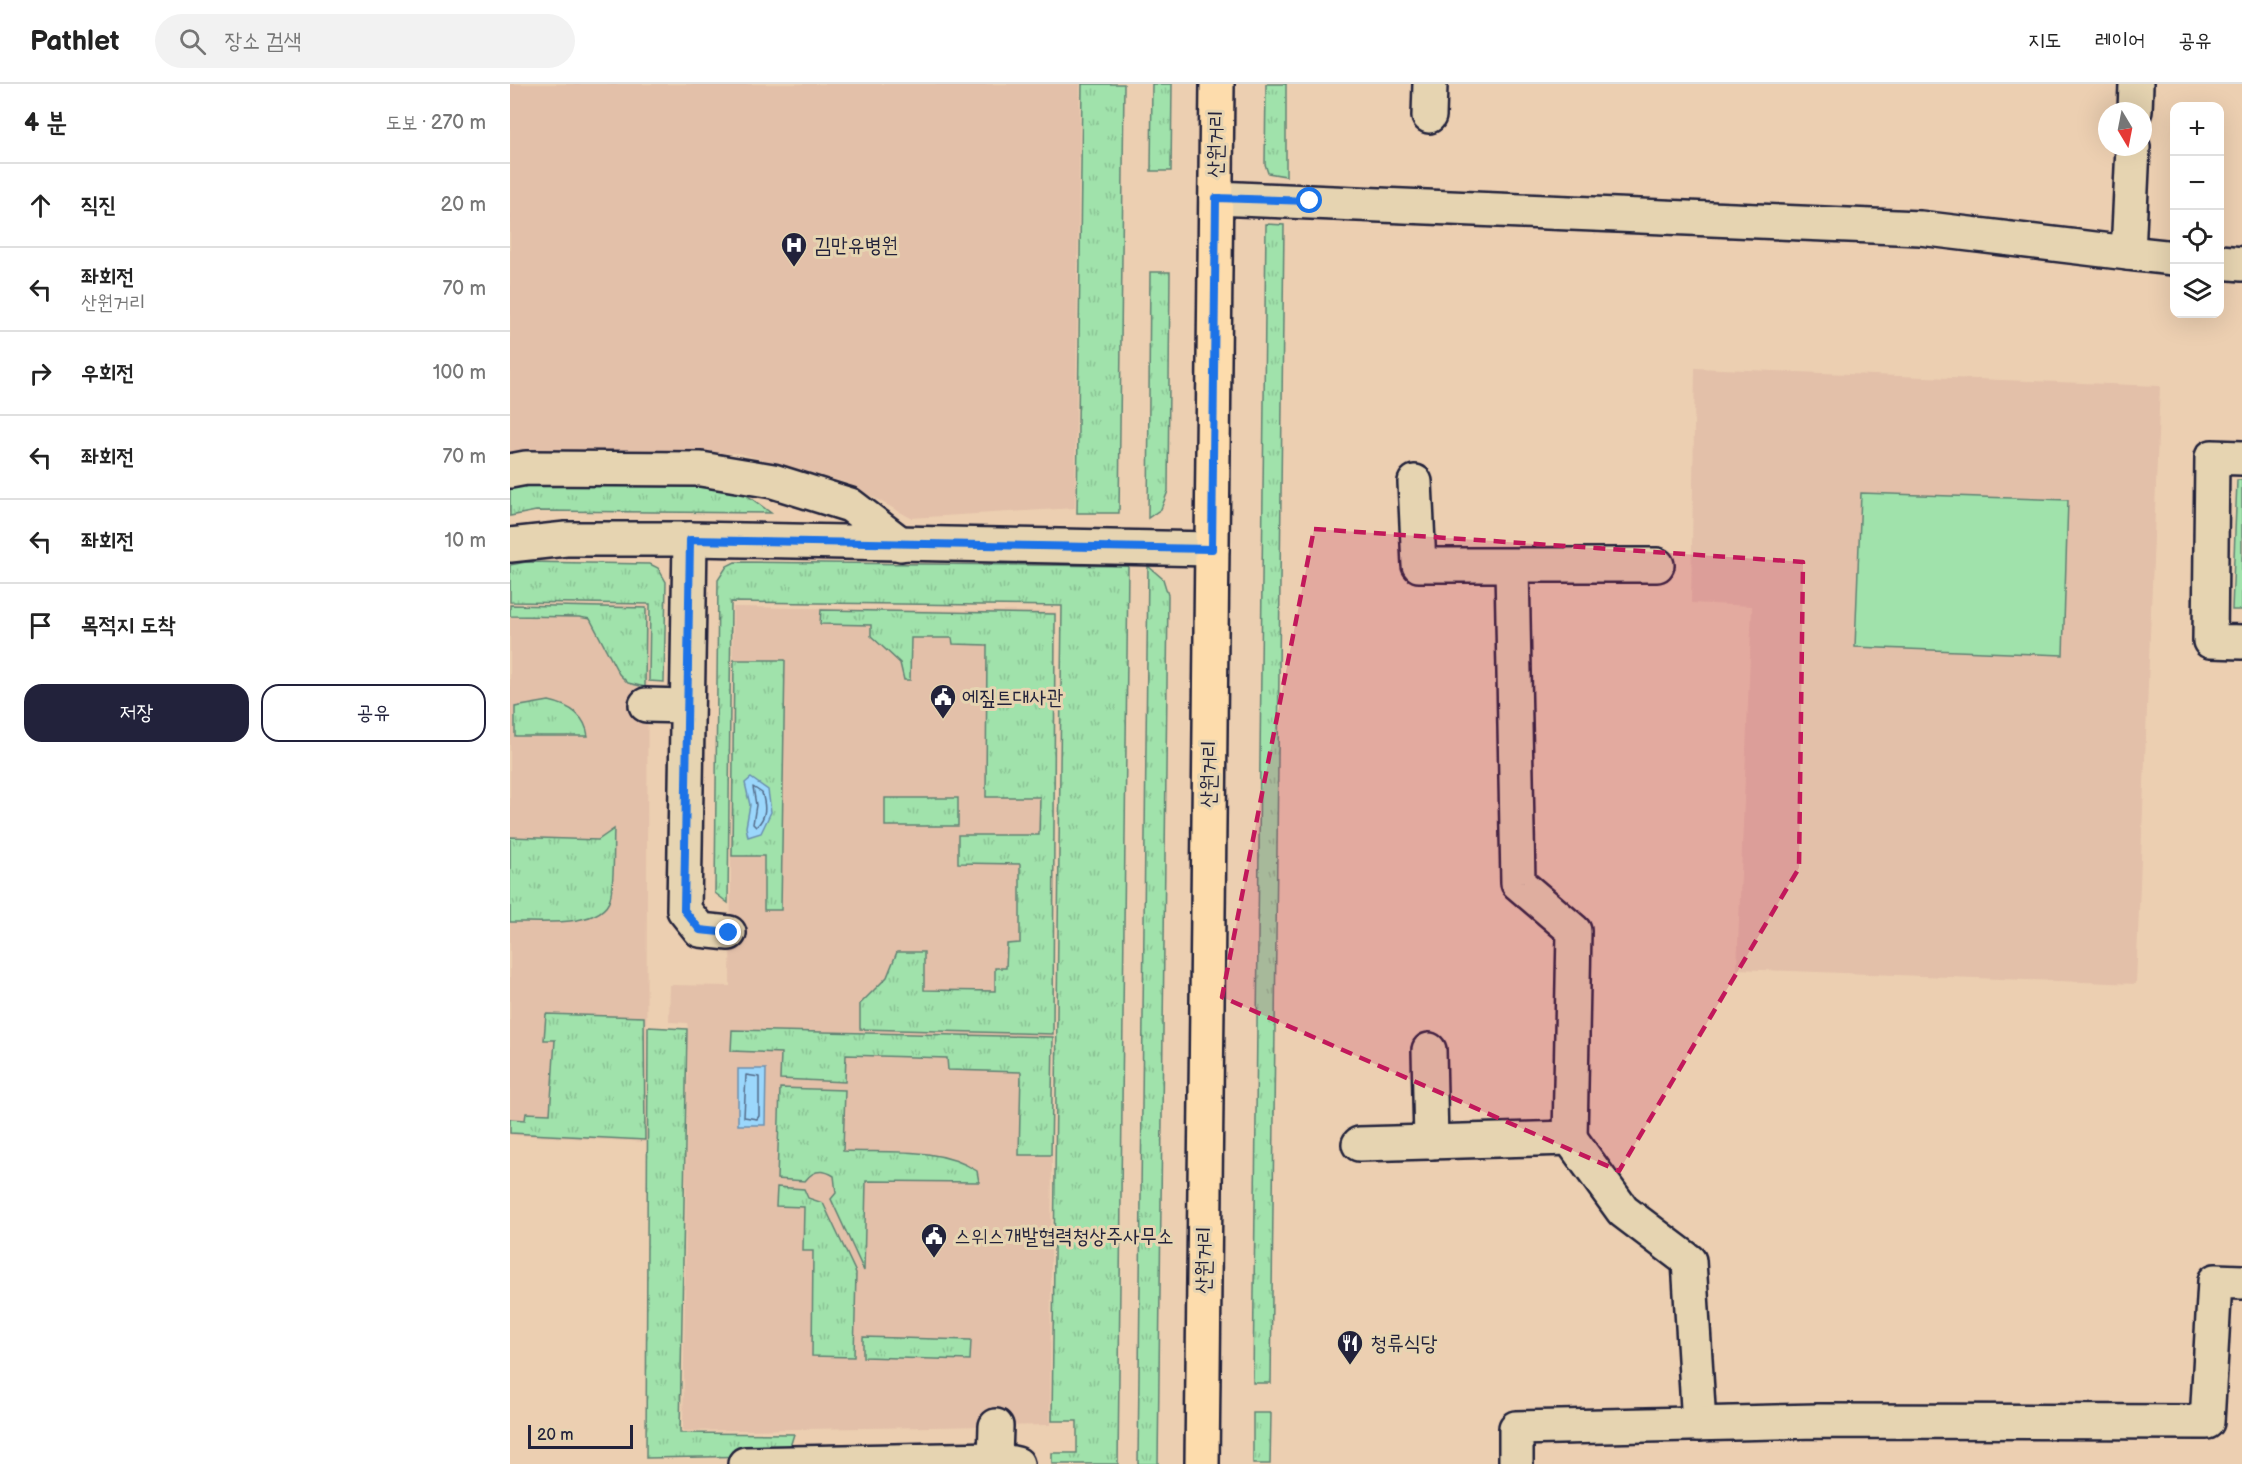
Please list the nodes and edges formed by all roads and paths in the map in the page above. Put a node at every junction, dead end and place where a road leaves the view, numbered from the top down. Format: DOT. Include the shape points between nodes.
graph roads {
  1 [pos="1217,84"];
  2 [pos="1430,84"];
  3 [pos="2136,84"];
  4 [pos="2135,102"];
  5 [pos="1430,116"];
  6 [pos="2133,156"];
  7 [pos="1216,198"];
  8 [pos="2128,253"];
  9 [pos="2170,257"];
  10 [pos="2224,262"];
  11 [pos="2242,264"];
  12 [pos="2242,458"];
  13 [pos="510,471"];
  14 [pos="1415,482"];
  15 [pos="690,540"];
  16 [pos="901,544"];
  17 [pos="510,545"];
  18 [pos="1212,549"];
  19 [pos="1657,565"];
  20 [pos="1512,567"];
  21 [pos="2242,642"];
  22 [pos="646,705"];
  23 [pos="686,706"];
  24 [pos="729,933"];
  25 [pos="1429,1050"];
  26 [pos="1570,1138"];
  27 [pos="1431,1142"];
  28 [pos="1359,1144"];
  29 [pos="2242,1282"];
  30 [pos="1699,1424"];
  31 [pos="996,1426"];
  32 [pos="1006,1462"];
  33 [pos="745,1464"];
  34 [pos="1202,1464"];
  35 [pos="1516,1464"];
  1 -- 7 [label="main road, 산원거리"];
  2 -- 5 [label="street"];
  3 -- 4 [label="street"];
  6 -- 8 [label="street"];
  7 -- 8 [label="street" via="1920,228"];
  7 -- 18 [label="main road, 산원거리"];
  8 -- 9 [label="street"];
  10 -- 11 [label="street"];
  12 -- 21 [label="street" via="2212,457 2210,641"];
  13 -- 16 [label="street" via="701,470 773,481 850,506"];
  14 -- 20 [label="street" via="1419,564"];
  15 -- 16 [label="street"];
  15 -- 17 [label="street" via="566,540"];
  15 -- 23 [label="street"];
  16 -- 18 [label="street"];
  18 -- 34 [label="main road, 산원거리"];
  19 -- 20 [label="street"];
  20 -- 26 [label="street" via="1518,883 1574,931"];
  22 -- 23 [label="street"];
  23 -- 24 [label="street" via="684,910 700,930"];
  25 -- 27 [label="street"];
  26 -- 27 [label="street"];
  26 -- 30 [label="street" via="1623,1211 1689,1261"];
  27 -- 28 [label="street"];
  29 -- 30 [label="street" via="2215,1281 2207,1422"];
  30 -- 35 [label="street" via="1516,1428"];
  31 -- 32 [label="street"];
  32 -- 33 [label="street"];
}
